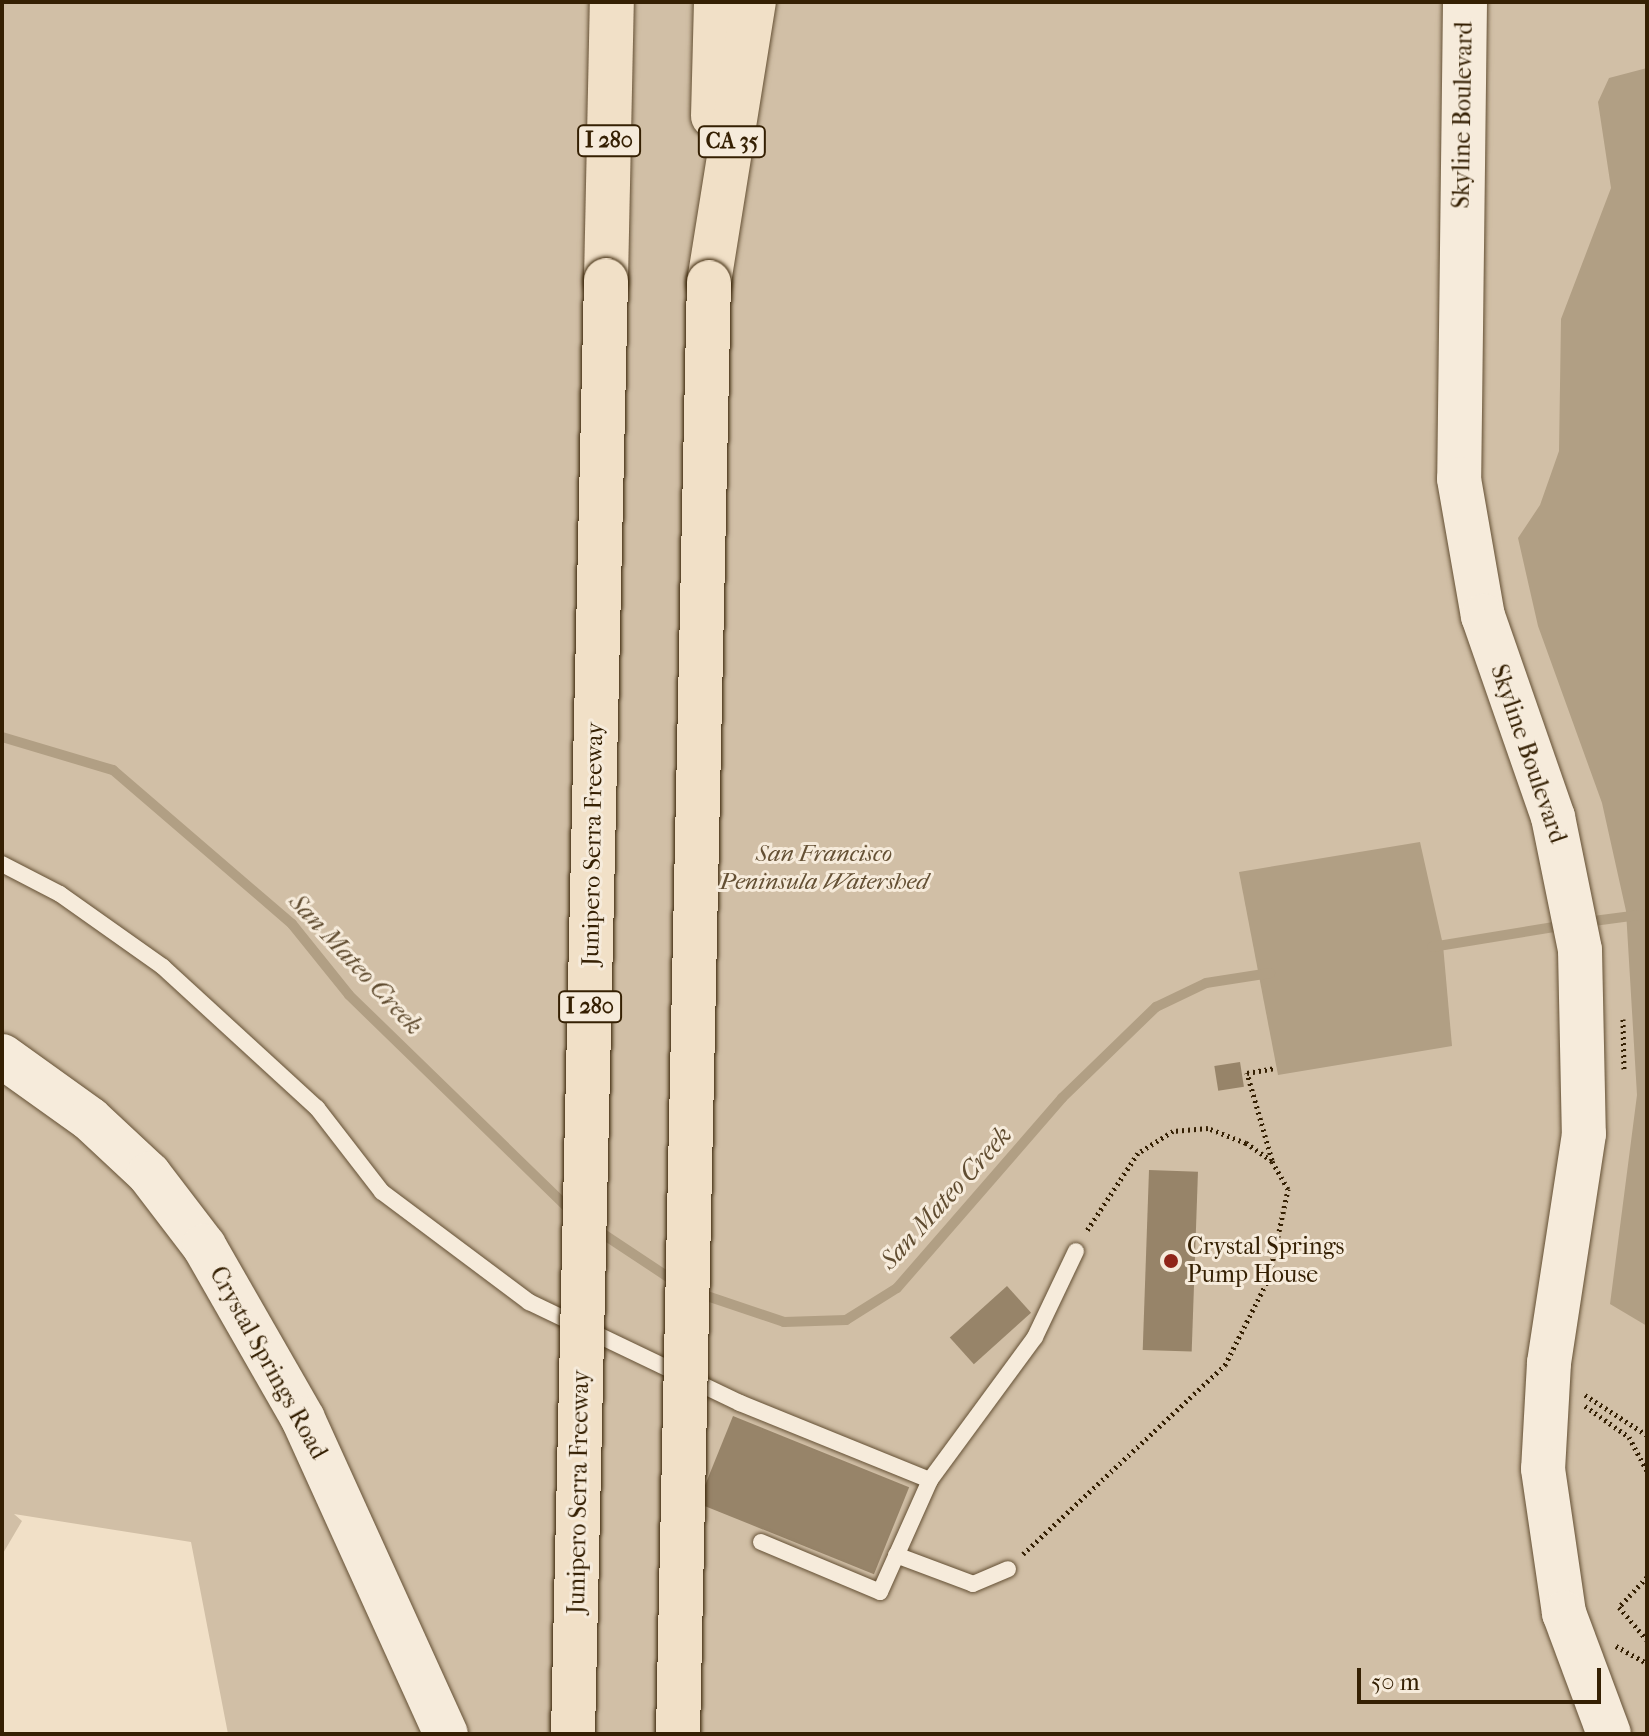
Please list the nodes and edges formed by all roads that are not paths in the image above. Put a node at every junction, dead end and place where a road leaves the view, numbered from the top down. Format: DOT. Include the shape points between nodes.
graph roads {
  1 [pos="612,2"];
  2 [pos="716,2"];
  3 [pos="754,2"];
  4 [pos="1465,2"];
  5 [pos="709,282"];
  6 [pos="2,864"];
  7 [pos="2,1056"];
  8 [pos="1076,1251"];
  9 [pos="930,1480"];
  10 [pos="761,1542"];
  11 [pos="896,1555"];
  12 [pos="1008,1569"];
  13 [pos="446,1734"];
  14 [pos="573,1734"];
  15 [pos="678,1734"];
  16 [pos="1609,1734"];
  1 -- 14 [label="highway, Junipero Serra Freeway / I 280, bridge"];
  2 -- 5 [label="highway"];
  3 -- 5 [label="highway, CA 35"];
  4 -- 16 [label="street, Skyline Boulevard" via="1459,479 1483,616 1553,817 1580,950 1584,1134 1571,1393 1543,1469 1557,1585"];
  5 -- 15 [label="highway, bridge"];
  6 -- 9 [label="lane" via="60,894 163,967 317,1108 382,1192 529,1302 740,1403"];
  7 -- 13 [label="street, Crystal Springs Road" via="129,1155 204,1246 303,1419"];
  8 -- 9 [label="lane" via="1035,1337"];
  9 -- 11 [label="lane"];
  10 -- 11 [label="lane" via="880,1592"];
  11 -- 12 [label="lane" via="973,1584"];
}
